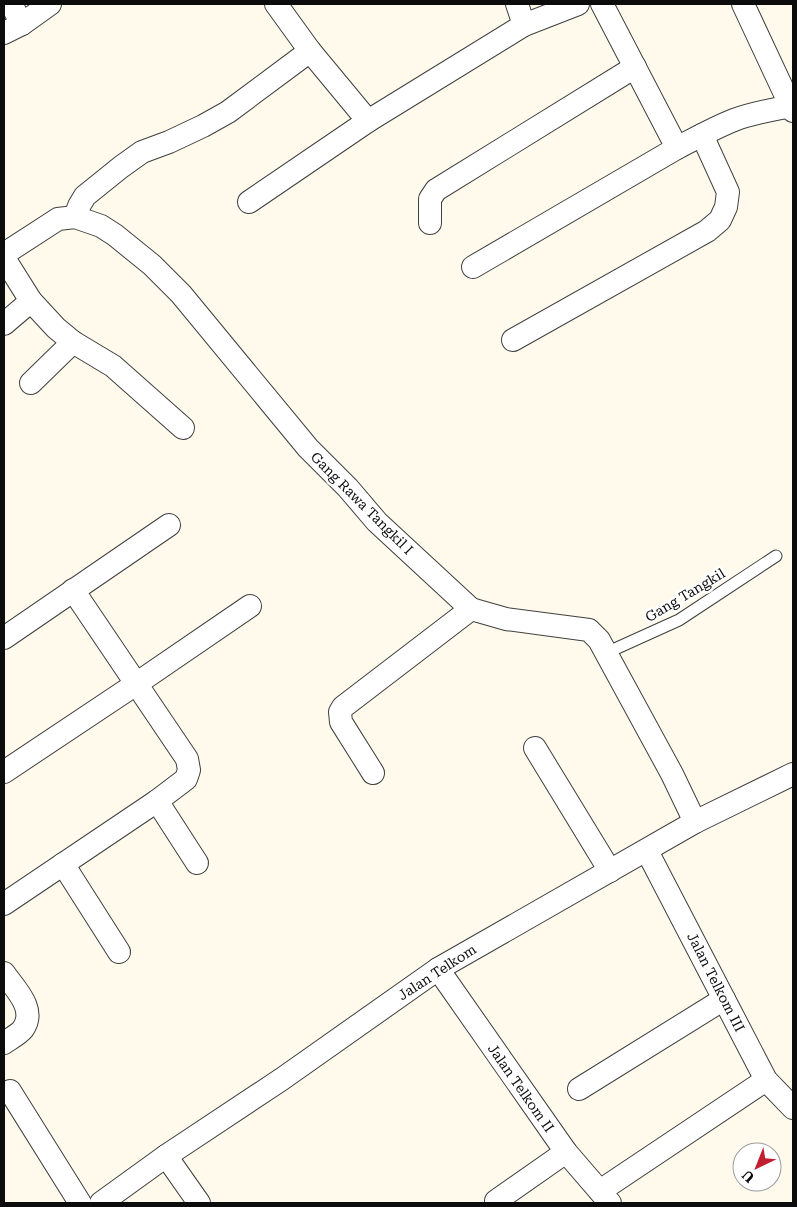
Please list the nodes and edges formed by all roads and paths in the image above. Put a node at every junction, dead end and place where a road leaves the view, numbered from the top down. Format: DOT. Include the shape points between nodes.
graph roads {
  1 [pos="11,4"];
  2 [pos="50,4"];
  3 [pos="276,4"];
  4 [pos="517,4"];
  5 [pos="578,4"];
  6 [pos="602,4"];
  7 [pos="743,4"];
  8 [pos="524,25"];
  9 [pos="13,29"];
  10 [pos="310,51"];
  11 [pos="635,67"];
  12 [pos="792,108"];
  13 [pos="368,121"];
  14 [pos="702,135"];
  15 [pos="677,148"];
  16 [pos="248,202"];
  17 [pos="80,206"];
  18 [pos="430,222"];
  19 [pos="4,256"];
  20 [pos="473,268"];
  21 [pos="31,301"];
  22 [pos="4,324"];
  23 [pos="513,340"];
  24 [pos="73,342"];
  25 [pos="30,383"];
  26 [pos="183,428"];
  27 [pos="169,525"];
  28 [pos="776,556"];
  29 [pos="73,590"];
  30 [pos="250,606"];
  31 [pos="472,608"];
  32 [pos="4,638"];
  33 [pos="606,653"];
  34 [pos="136,684"];
  35 [pos="535,748"];
  36 [pos="4,772"];
  37 [pos="373,773"];
  38 [pos="793,774"];
  39 [pos="157,801"];
  40 [pos="695,822"];
  41 [pos="647,851"];
  42 [pos="197,863"];
  43 [pos="63,864"];
  44 [pos="610,871"];
  45 [pos="4,904"];
  46 [pos="119,952"];
  47 [pos="438,968"];
  48 [pos="4,974"];
  49 [pos="724,998"];
  50 [pos="4,1043"];
  51 [pos="766,1080"];
  52 [pos="579,1090"];
  53 [pos="10,1091"];
  54 [pos="793,1108"];
  55 [pos="566,1152"];
  56 [pos="166,1156"];
  57 [pos="605,1197"];
  58 [pos="496,1201"];
  59 [pos="80,1203"];
  60 [pos="101,1203"];
  61 [pos="199,1203"];
  1 -- 9 [label="street"];
  2 -- 9 [label="street"];
  3 -- 10 [label="street"];
  4 -- 8 [label="street"];
  5 -- 8 [label="street"];
  6 -- 11 [label="street"];
  7 -- 12 [label="street"];
  8 -- 13 [label="street"];
  10 -- 13 [label="street"];
  10 -- 17 [label="street" via="228,112 170,142 142,152 104,180"];
  11 -- 15 [label="street"];
  11 -- 18 [label="street" via="436,190 430,198"];
  12 -- 14 [label="street" via="759,112"];
  13 -- 16 [label="street"];
  14 -- 15 [label="street"];
  14 -- 23 [label="street" via="728,192 720,220 707,232"];
  15 -- 20 [label="street"];
  17 -- 19 [label="street"];
  17 -- 31 [label="street, Gang Rawa Tangkil I" via="88,220 116,235 152,264 181,294 308,448 377,522"];
  19 -- 21 [label="street"];
  21 -- 22 [label="street"];
  21 -- 24 [label="street"];
  24 -- 25 [label="street"];
  24 -- 26 [label="street" via="113,366"];
  27 -- 29 [label="street"];
  28 -- 33 [label="lane, Gang Tangkil" via="679,620"];
  29 -- 32 [label="street"];
  29 -- 34 [label="street"];
  30 -- 34 [label="street"];
  31 -- 33 [label="street, Gang Rawa Tangkil I" via="506,619 589,630"];
  31 -- 37 [label="street" via="340,712 341,722"];
  33 -- 40 [label="street, Gang Rawa Tangkil I"];
  34 -- 36 [label="street"];
  34 -- 39 [label="street" via="187,759 189,770 186,779"];
  35 -- 44 [label="street"];
  38 -- 40 [label="street, Jalan Telkom"];
  39 -- 42 [label="street"];
  39 -- 43 [label="street"];
  40 -- 41 [label="street, Jalan Telkom"];
  41 -- 44 [label="street, Jalan Telkom"];
  41 -- 49 [label="street, Jalan Telkom III"];
  43 -- 45 [label="street"];
  43 -- 46 [label="street"];
  44 -- 47 [label="street, Jalan Telkom"];
  47 -- 55 [label="street, Jalan Telkom II"];
  47 -- 56 [label="street, Jalan Telkom" via="282,1079"];
  48 -- 50 [label="street" via="28,1007 28,1020 22,1030"];
  49 -- 51 [label="street, Jalan Telkom III"];
  49 -- 52 [label="street"];
  51 -- 54 [label="street, Jalan Telkom III"];
  51 -- 57 [label="street"];
  53 -- 59 [label="street"];
  55 -- 57 [label="street, Jalan Telkom II"];
  55 -- 58 [label="street"];
  56 -- 60 [label="street, Jalan Telkom"];
  56 -- 61 [label="street"];
}
